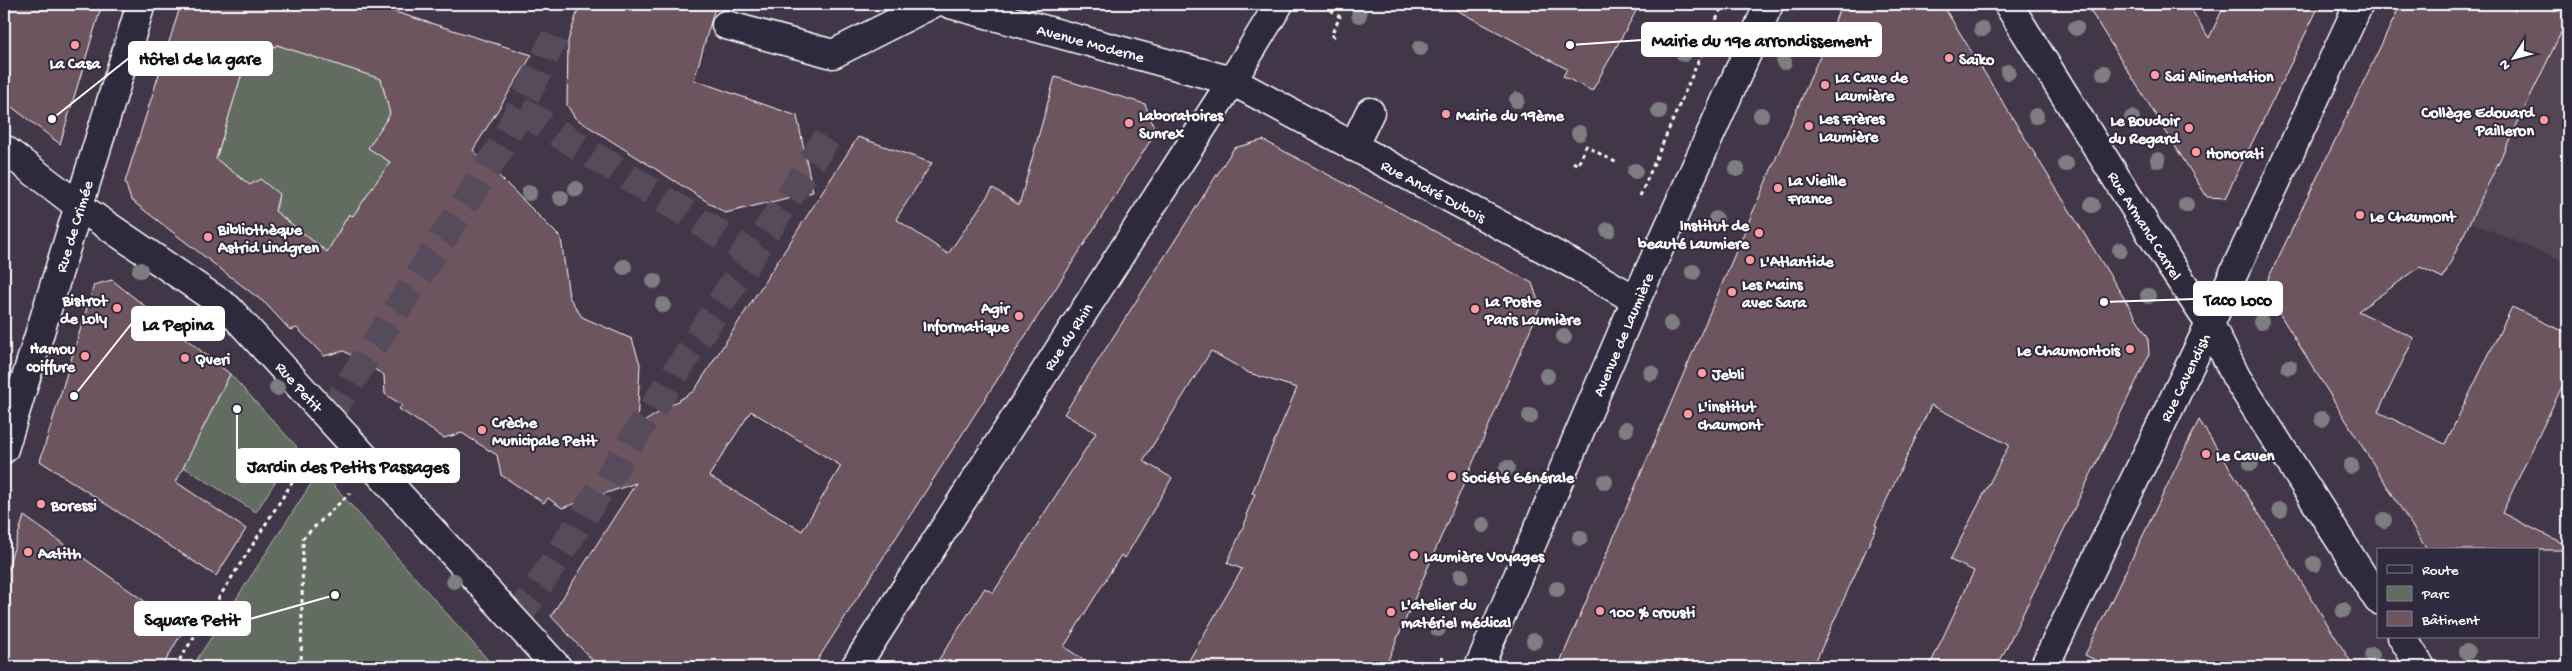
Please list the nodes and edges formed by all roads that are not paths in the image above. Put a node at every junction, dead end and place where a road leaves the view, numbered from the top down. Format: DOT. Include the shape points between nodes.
graph roads {
  1 [pos="141,4"];
  2 [pos="932,4"];
  3 [pos="950,4"];
  4 [pos="1279,4"];
  5 [pos="1769,4"];
  6 [pos="2008,4"];
  7 [pos="2359,4"];
  8 [pos="726,25"];
  9 [pos="1232,82"];
  10 [pos="1370,112"];
  11 [pos="1353,147"];
  12 [pos="4,149"];
  13 [pos="80,207"];
  14 [pos="1636,300"];
  15 [pos="2210,324"];
  16 [pos="4,449"];
  17 [pos="2377,598"];
  18 [pos="2403,638"];
  19 [pos="558,667"];
  20 [pos="855,667"];
  21 [pos="1479,667"];
  22 [pos="2044,667"];
  23 [pos="2422,667"];
  1 -- 13 [label="street, Rue de Crimée"];
  2 -- 8 [label="street" via="833,54"];
  3 -- 9 [label="street, Avenue Moderne"];
  4 -- 9 [label="street, Rue du Rhin"];
  5 -- 14 [label="street, Avenue de Laumière"];
  6 -- 15 [label="street, Rue Armand Carrel"];
  7 -- 15 [label="street, Rue Cavendish"];
  9 -- 11 [label="street, Rue André Dubois"];
  9 -- 20 [label="street, Rue du Rhin"];
  10 -- 11 [label="street"];
  11 -- 14 [label="street, Rue André Dubois"];
  12 -- 13 [label="street, Rue Petit"];
  13 -- 16 [label="street, Rue de Crimée"];
  13 -- 19 [label="street, Rue Petit" via="228,308"];
  14 -- 21 [label="street, Avenue de Laumière"];
  15 -- 17 [label="street, Rue Armand Carrel" via="2236,377"];
  15 -- 22 [label="street, Rue Cavendish"];
  18 -- 23 [label="street"];
}
